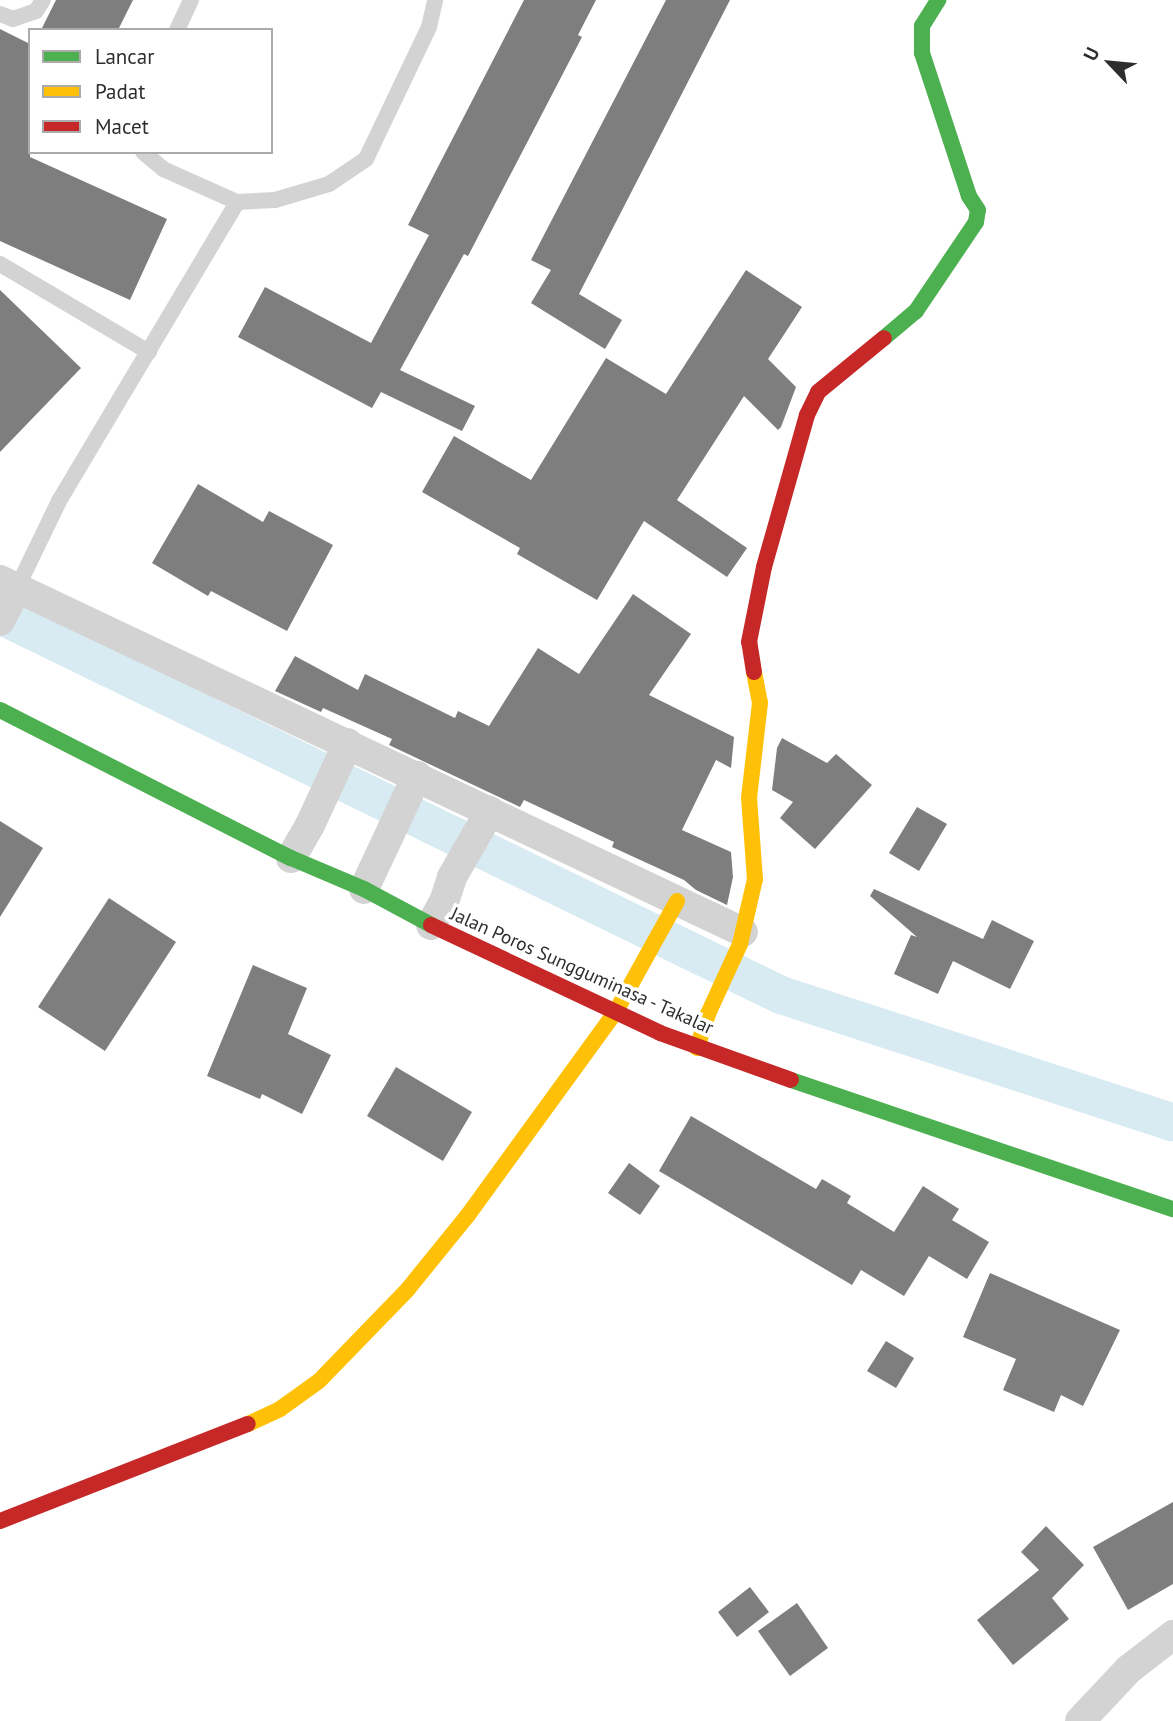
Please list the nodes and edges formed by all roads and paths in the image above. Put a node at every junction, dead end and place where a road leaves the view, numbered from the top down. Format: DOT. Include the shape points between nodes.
graph roads {
  1 [pos="43,0"];
  2 [pos="191,0"];
  3 [pos="435,0"];
  4 [pos="938,0"];
  5 [pos="0,15"];
  6 [pos="178,28"];
  7 [pos="145,154"];
  8 [pos="237,202"];
  9 [pos="0,264"];
  10 [pos="149,352"];
  11 [pos="8,597"];
  12 [pos="0,710"];
  13 [pos="344,751"];
  14 [pos="415,784"];
  15 [pos="487,816"];
  16 [pos="292,858"];
  17 [pos="364,889"];
  18 [pos="672,910"];
  19 [pos="431,925"];
  20 [pos="742,938"];
  21 [pos="615,1013"];
  22 [pos="697,1048"];
  23 [pos="1173,1209"];
  24 [pos="0,1521"];
  25 [pos="1173,1636"];
  26 [pos="1080,1721"];
  1 -- 5 [label="lane" via="36,11 13,19"];
  2 -- 6 [label="lane"];
  3 -- 8 [label="lane" via="429,26 366,159 329,184 275,200"];
  4 -- 20 [label="main road" via="922,26 922,53 969,196 978,210 976,222 916,311 818,392 807,415 764,567 749,642 760,703 749,798 755,879"];
  7 -- 8 [label="lane" via="163,169"];
  8 -- 10 [label="lane"];
  9 -- 10 [label="lane"];
  10 -- 11 [label="lane" via="59,501"];
  11 -- 13 [label="street"];
  12 -- 16 [label="main road, Jalan Poros Sungguminasa - Takalar"];
  13 -- 14 [label="street"];
  13 -- 16 [label="street"];
  14 -- 15 [label="street"];
  14 -- 17 [label="street"];
  15 -- 18 [label="street"];
  15 -- 19 [label="street"];
  16 -- 17 [label="main road, Jalan Poros Sungguminasa - Takalar"];
  17 -- 19 [label="main road, Jalan Poros Sungguminasa - Takalar"];
  18 -- 20 [label="street"];
  18 -- 21 [label="main road"];
  19 -- 21 [label="main road, Jalan Poros Sungguminasa - Takalar"];
  20 -- 22 [label="main road"];
  21 -- 22 [label="main road, Jalan Poros Sungguminasa - Takalar"];
  21 -- 24 [label="main road" via="460,1226 408,1289 319,1381 280,1409 226,1435"];
  22 -- 23 [label="main road, Jalan Poros Sungguminasa - Takalar"];
  25 -- 26 [label="street" via="1129,1669"];
}
